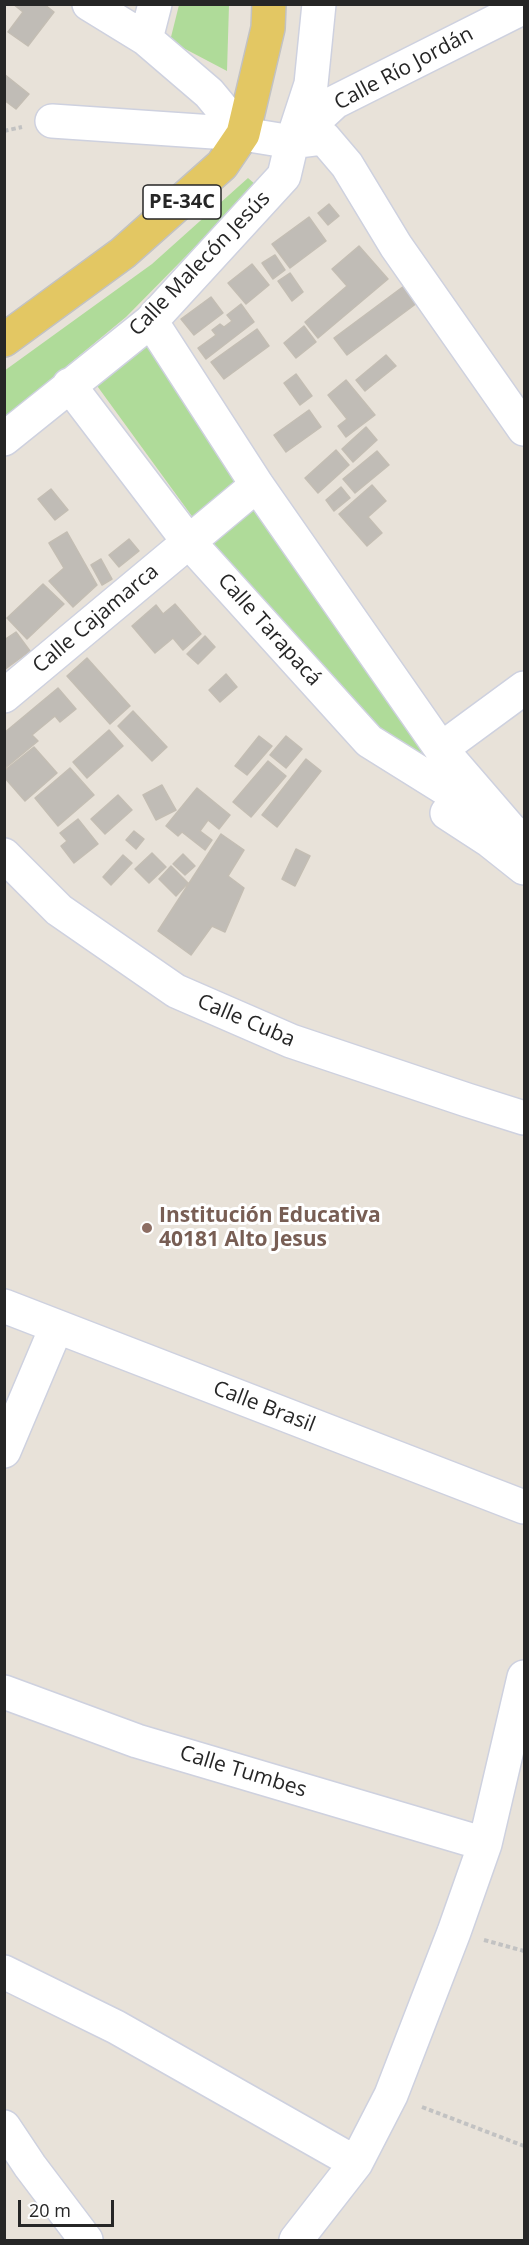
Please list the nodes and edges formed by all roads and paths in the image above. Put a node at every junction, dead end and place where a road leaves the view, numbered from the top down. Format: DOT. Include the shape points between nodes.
graph roads {
  1 [pos="89,4"];
  2 [pos="156,4"];
  3 [pos="319,4"];
  4 [pos="525,7"];
  5 [pos="275,12"];
  6 [pos="146,39"];
  7 [pos="52,121"];
  8 [pos="243,134"];
  9 [pos="292,142"];
  10 [pos="151,321"];
  11 [pos="4,340"];
  12 [pos="69,385"];
  13 [pos="525,429"];
  14 [pos="4,439"];
  15 [pos="257,485"];
  16 [pos="188,541"];
  17 [pos="525,688"];
  18 [pos="4,696"];
  19 [pos="369,741"];
  20 [pos="441,749"];
  21 [pos="518,835"];
  22 [pos="4,855"];
  23 [pos="525,868"];
  24 [pos="525,1118"];
  25 [pos="4,1306"];
  26 [pos="56,1328"];
  27 [pos="4,1451"];
  28 [pos="525,1507"];
  29 [pos="525,1677"];
  30 [pos="4,1692"];
  31 [pos="485,1844"];
  32 [pos="454,1932"];
  33 [pos="525,1951"];
  34 [pos="4,1972"];
  35 [pos="391,2095"];
  36 [pos="4,2127"];
  37 [pos="525,2146"];
  38 [pos="356,2163"];
  39 [pos="86,2241"];
  40 [pos="296,2241"];
  1 -- 6 [label="street"];
  2 -- 6 [label="street"];
  3 -- 9 [label="street, Calle Malecón Jesús" via="311,84"];
  4 -- 9 [label="street, Calle Río Jordán" via="336,102"];
  5 -- 8 [label="main road, PE-34C"];
  6 -- 8 [label="street" via="209,93"];
  7 -- 8 [label="street"];
  8 -- 9 [label="street"];
  8 -- 11 [label="main road, PE-34C" via="222,165 175,209 123,253"];
  9 -- 10 [label="street, Calle Malecón Jesús" via="284,176"];
  9 -- 13 [label="street" via="324,138 347,165 396,246"];
  10 -- 12 [label="street, Calle Malecón Jesús"];
  10 -- 15 [label="street"];
  12 -- 14 [label="street, Calle Malecón Jesús"];
  12 -- 16 [label="street, Calle Tarapacá"];
  15 -- 16 [label="street, Calle Cajamarca"];
  15 -- 20 [label="street"];
  16 -- 18 [label="street, Calle Cajamarca"];
  16 -- 19 [label="street, Calle Tarapacá"];
  17 -- 20 [label="street"];
  19 -- 21 [label="street, Calle Tarapacá"];
  19 -- 23 [label="street" via="400,777"];
  20 -- 21 [label="street"];
  22 -- 24 [label="street, Calle Cuba" via="59,910 176,992 291,1041"];
  25 -- 26 [label="street, Calle Brasil"];
  26 -- 27 [label="street"];
  26 -- 28 [label="street, Calle Brasil"];
  29 -- 31 [label="street"];
  30 -- 31 [label="street, Calle Tumbes" via="137,1741"];
  31 -- 32 [label="street"];
  32 -- 33 [label="path"];
  32 -- 35 [label="street"];
  34 -- 38 [label="street" via="116,2027"];
  35 -- 37 [label="path"];
  35 -- 38 [label="street"];
  36 -- 39 [label="street"];
  38 -- 40 [label="street"];
}
